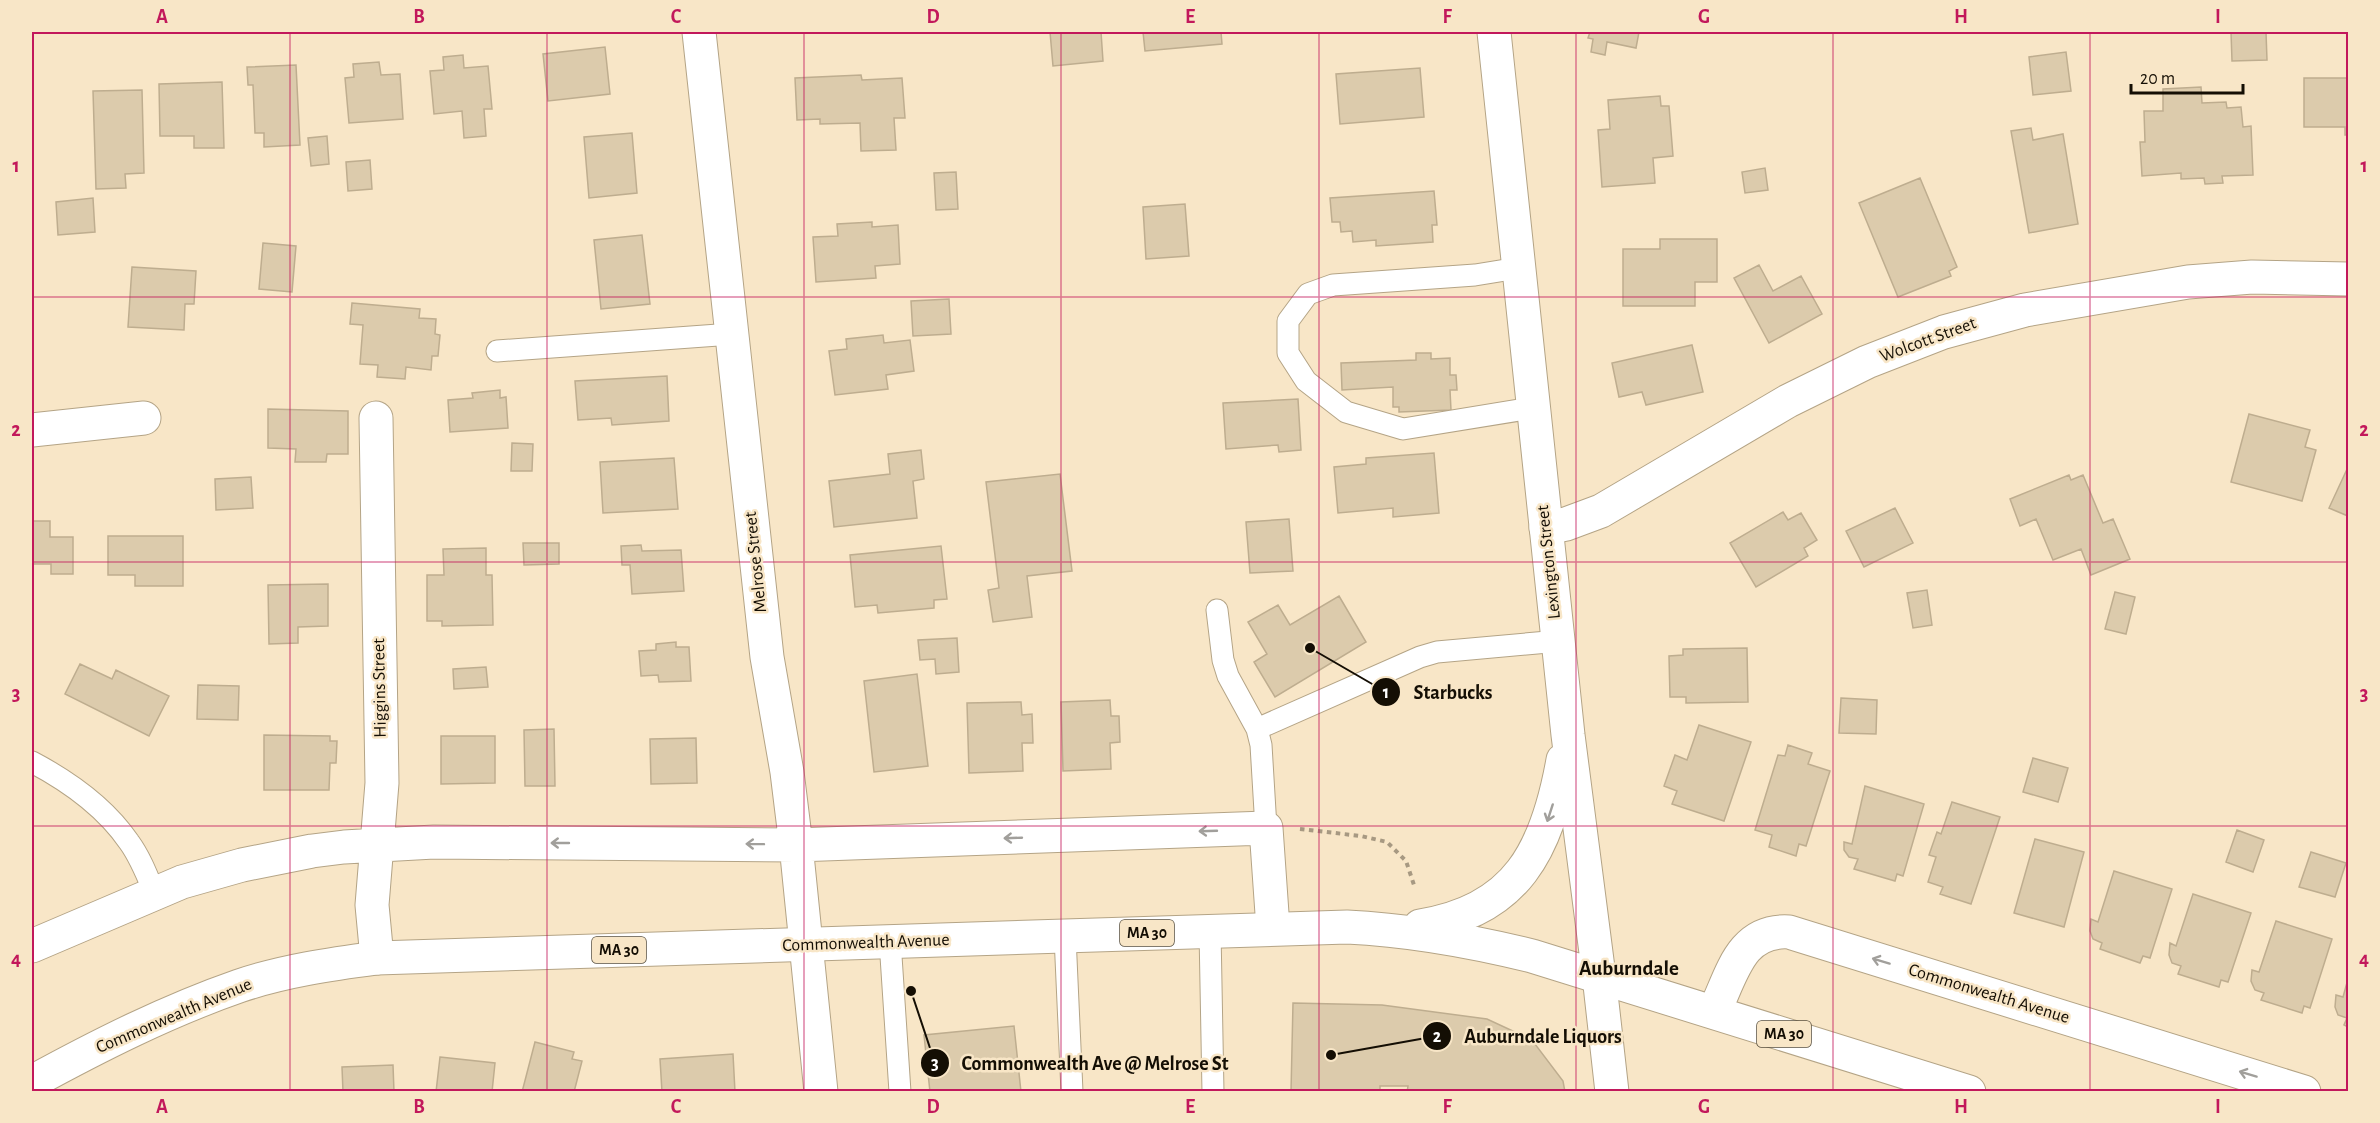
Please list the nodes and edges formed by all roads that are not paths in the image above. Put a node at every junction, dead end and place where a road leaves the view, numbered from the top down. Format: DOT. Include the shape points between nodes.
graph roads {
  1 [pos="699,32"];
  2 [pos="1494,32"];
  3 [pos="1518,268"];
  4 [pos="2349,279"];
  5 [pos="732,334"];
  6 [pos="497,351"];
  7 [pos="1533,408"];
  8 [pos="144,418"];
  9 [pos="376,418"];
  10 [pos="32,430"];
  11 [pos="1545,528"];
  12 [pos="1217,610"];
  13 [pos="1558,641"];
  14 [pos="1257,729"];
  15 [pos="1568,735"];
  16 [pos="32,762"];
  17 [pos="1266,828"];
  18 [pos="375,845"];
  19 [pos="796,845"];
  20 [pos="154,892"];
  21 [pos="1274,928"];
  22 [pos="1381,929"];
  23 [pos="1210,931"];
  24 [pos="1065,936"];
  25 [pos="890,941"];
  26 [pos="806,945"];
  27 [pos="32,946"];
  28 [pos="377,958"];
  29 [pos="1599,976"];
  30 [pos="1714,1012"];
  31 [pos="32,1082"];
  32 [pos="1908,1083"];
  33 [pos="821,1092"];
  34 [pos="900,1092"];
  35 [pos="1072,1092"];
  36 [pos="1213,1092"];
  37 [pos="1611,1092"];
  38 [pos="1969,1092"];
  39 [pos="2304,1092"];
  1 -- 5 [label="street, Melrose Street"];
  2 -- 3 [label="street, Lexington Street"];
  3 -- 7 [label="street, Lexington Street"];
  3 -- 7 [label="lane" via="1475,275 1332,285 1308,294 1288,321 1288,353 1306,381 1346,412 1403,429"];
  4 -- 11 [label="street, Wolcott Street" via="2252,277 2188,282 2025,310 1944,332 1788,401 1601,511"];
  5 -- 6 [label="lane"];
  5 -- 19 [label="street, Melrose Street" via="766,657"];
  7 -- 11 [label="street, Lexington Street"];
  8 -- 10 [label="street"];
  9 -- 18 [label="street, Higgins Street" via="382,783"];
  11 -- 13 [label="street, Lexington Street"];
  12 -- 14 [label="lane" via="1226,668"];
  13 -- 14 [label="lane" via="1428,654"];
  13 -- 15 [label="street, Lexington Street"];
  14 -- 17 [label="lane" via="1264,763"];
  15 -- 22 [label="street, one-way" via="1551,813 1517,879 1483,908 1460,917"];
  15 -- 29 [label="street, Lexington Street"];
  16 -- 20 [label="lane" via="94,803 115,825 142,864"];
  17 -- 19 [label="street, one-way"];
  17 -- 21 [label="street"];
  19 -- 18 [label="street, one-way"];
  18 -- 20 [label="street" via="253,862"];
  18 -- 28 [label="street, Higgins Street" via="372,905"];
  19 -- 26 [label="street, Melrose Street"];
  20 -- 27 [label="street"];
  21 -- 22 [label="street, Commonwealth Avenue / MA 30"];
  21 -- 23 [label="street, Commonwealth Avenue / MA 30"];
  22 -- 29 [label="street, Commonwealth Avenue / MA 30" via="1467,941"];
  23 -- 24 [label="street, Commonwealth Avenue / MA 30"];
  23 -- 36 [label="lane"];
  24 -- 25 [label="street, Commonwealth Avenue / MA 30"];
  24 -- 35 [label="lane"];
  25 -- 26 [label="street, Commonwealth Avenue / MA 30"];
  25 -- 34 [label="lane"];
  26 -- 28 [label="street, Commonwealth Avenue / MA 30"];
  26 -- 33 [label="street, Melrose Street"];
  28 -- 31 [label="street, Commonwealth Avenue / MA 30" via="240,985 131,1031"];
  29 -- 30 [label="street, Commonwealth Avenue / MA 30"];
  29 -- 37 [label="street, Lexington Street"];
  30 -- 32 [label="street, Commonwealth Avenue / MA 30"];
  39 -- 30 [label="street, Commonwealth Avenue, one-way" via="1789,932 1767,933 1746,947"];
  32 -- 38 [label="street, Commonwealth Avenue / MA 30"];
}
